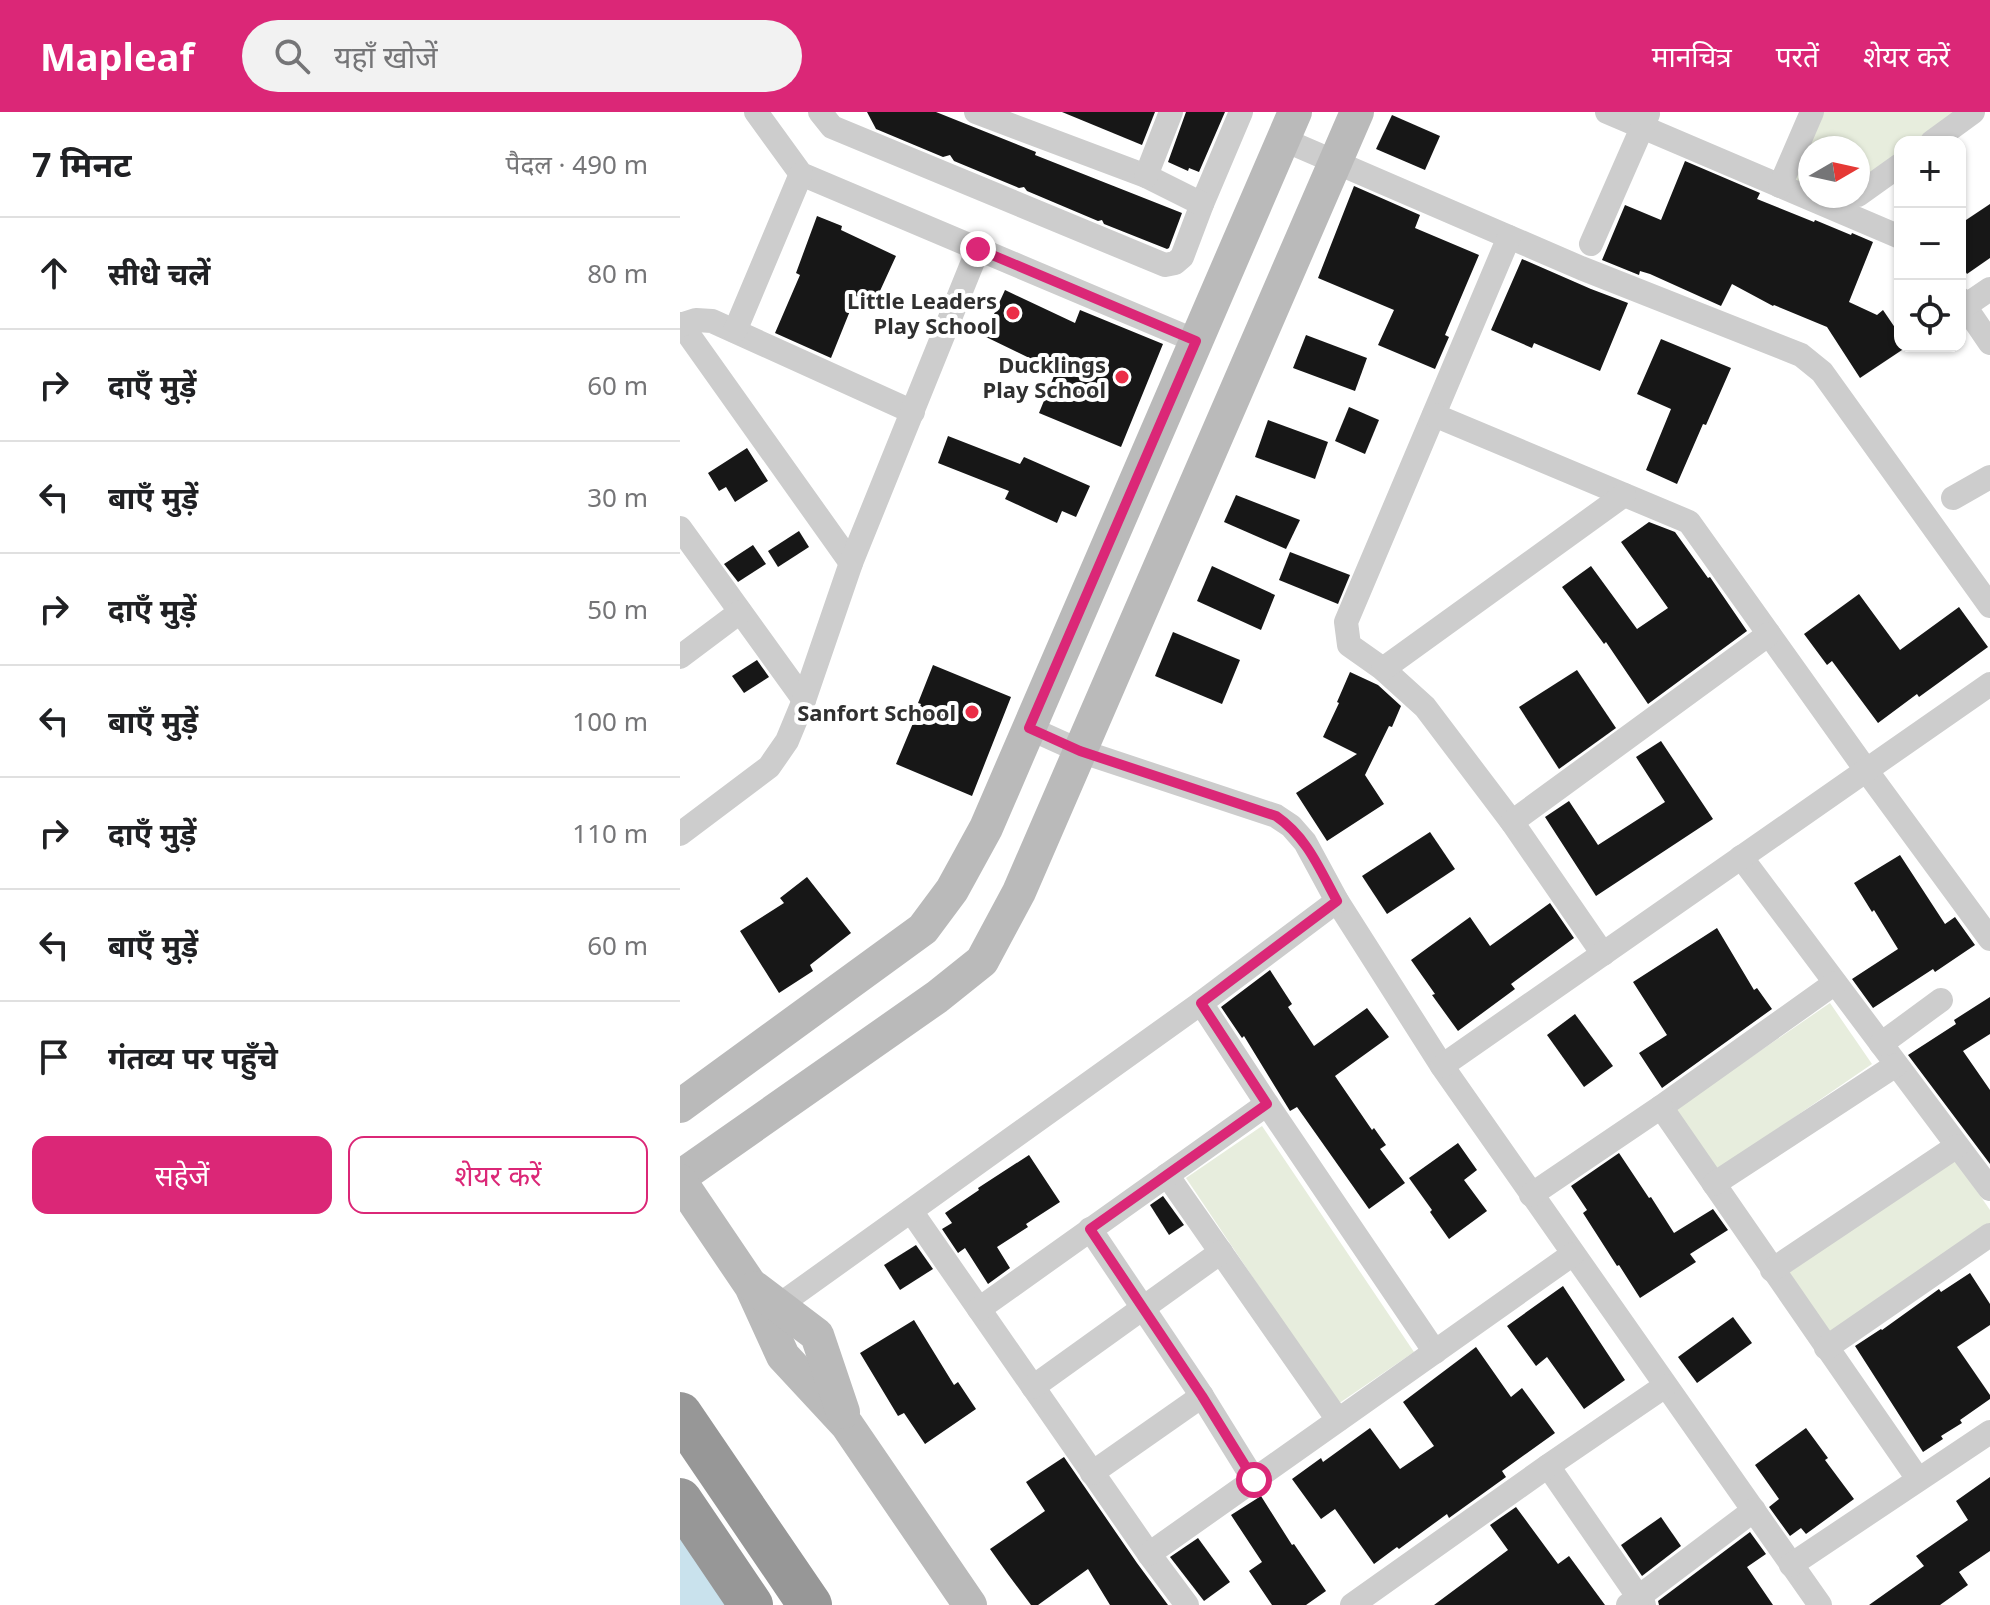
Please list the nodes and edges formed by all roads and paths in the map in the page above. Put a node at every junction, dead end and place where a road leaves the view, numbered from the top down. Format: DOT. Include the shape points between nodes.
graph roads {
  1 [pos="756,112"];
  2 [pos="820,112"];
  3 [pos="976,112"];
  4 [pos="1171,112"];
  5 [pos="1241,112"];
  6 [pos="1357,112"];
  7 [pos="1607,112"];
  8 [pos="1812,112"];
  9 [pos="1973,112"];
  10 [pos="1646,119"];
  11 [pos="1289,126"];
  12 [pos="1940,136"];
  13 [pos="1336,162"];
  14 [pos="1894,169"];
  15 [pos="801,174"];
  16 [pos="1146,176"];
  17 [pos="1780,186"];
  18 [pos="1870,186"];
  19 [pos="1798,190"];
  20 [pos="1202,204"];
  21 [pos="1862,208"];
  22 [pos="1894,232"];
  23 [pos="1509,237"];
  24 [pos="1591,244"];
  25 [pos="978,249"];
  26 [pos="1990,289"];
  27 [pos="1966,301"];
  28 [pos="1966,307"];
  29 [pos="681,324"];
  30 [pos="735,331"];
  31 [pos="1196,341"];
  32 [pos="1990,343"];
  33 [pos="913,412"];
  34 [pos="1434,415"];
  35 [pos="1990,477"];
  36 [pos="1624,495"];
  37 [pos="1953,498"];
  38 [pos="681,531"];
  39 [pos="851,563"];
  40 [pos="1990,606"];
  41 [pos="740,612"];
  42 [pos="1769,634"];
  43 [pos="680,657"];
  44 [pos="1383,669"];
  45 [pos="1990,684"];
  46 [pos="804,700"];
  47 [pos="1029,728"];
  48 [pos="1080,751"];
  49 [pos="1866,770"];
  50 [pos="1512,822"];
  51 [pos="680,834"];
  52 [pos="1741,857"];
  53 [pos="1337,901"];
  54 [pos="1990,939"];
  55 [pos="1603,954"];
  56 [pos="1835,983"];
  57 [pos="1941,1000"];
  58 [pos="1201,1003"];
  59 [pos="1881,1044"];
  60 [pos="1896,1065"];
  61 [pos="1442,1066"];
  62 [pos="1267,1104"];
  63 [pos="680,1106"];
  64 [pos="1661,1107"];
  65 [pos="1957,1146"];
  66 [pos="1167,1175"];
  67 [pos="680,1179"];
  68 [pos="1714,1184"];
  69 [pos="1990,1189"];
  70 [pos="1531,1195"];
  71 [pos="911,1211"];
  72 [pos="1090,1229"];
  73 [pos="1990,1235"];
  74 [pos="1221,1252"];
  75 [pos="1573,1254"];
  76 [pos="1772,1270"];
  77 [pos="764,1296"];
  78 [pos="1142,1307"];
  79 [pos="979,1309"];
  80 [pos="1826,1348"];
  81 [pos="1435,1352"];
  82 [pos="1665,1386"];
  83 [pos="1033,1387"];
  84 [pos="1202,1396"];
  85 [pos="680,1414"];
  86 [pos="1338,1420"];
  87 [pos="1990,1432"];
  88 [pos="1548,1466"];
  89 [pos="1092,1473"];
  90 [pos="1918,1479"];
  91 [pos="1254,1480"];
  92 [pos="680,1500"];
  93 [pos="1754,1510"];
  94 [pos="1149,1554"];
  95 [pos="1791,1565"];
  96 [pos="1637,1602"];
  97 [pos="751,1605"];
  98 [pos="810,1605"];
  99 [pos="970,1605"];
  100 [pos="1187,1605"];
  101 [pos="1352,1605"];
  102 [pos="1820,1605"];
  1 -- 15 [label="street"];
  2 -- 20 [label="street" via="832,127 1165,265 1182,257"];
  3 -- 16 [label="street"];
  4 -- 16 [label="street"];
  5 -- 20 [label="street"];
  6 -- 13 [label="street"];
  7 -- 10 [label="street"];
  8 -- 17 [label="street"];
  9 -- 12 [label="street"];
  10 -- 17 [label="street"];
  10 -- 24 [label="street"];
  11 -- 13 [label="street"];
  11 -- 31 [label="street"];
  13 -- 23 [label="street"];
  13 -- 48 [label="street"];
  14 -- 18 [label="street"];
  15 -- 25 [label="street"];
  15 -- 30 [label="street"];
  16 -- 20 [label="street"];
  17 -- 19 [label="street"];
  21 -- 22 [label="street"];
  23 -- 34 [label="street"];
  23 -- 40 [label="street" via="1812,363"];
  25 -- 31 [label="street"];
  25 -- 33 [label="street"];
  26 -- 27 [label="street"];
  28 -- 32 [label="street"];
  29 -- 30 [label="street" via="712,321"];
  29 -- 39 [label="street"];
  30 -- 33 [label="street"];
  31 -- 47 [label="street"];
  33 -- 39 [label="street"];
  34 -- 36 [label="street"];
  34 -- 44 [label="street" via="1346,622 1349,645"];
  35 -- 37 [label="street"];
  36 -- 42 [label="street" via="1689,522"];
  36 -- 44 [label="street"];
  38 -- 41 [label="street"];
  39 -- 46 [label="street"];
  41 -- 43 [label="street"];
  41 -- 46 [label="street"];
  42 -- 49 [label="street"];
  42 -- 50 [label="street"];
  44 -- 50 [label="street" via="1425,707"];
  45 -- 49 [label="street"];
  46 -- 51 [label="street" via="769,767"];
  47 -- 48 [label="street"];
  47 -- 63 [label="street" via="986,828 923,929"];
  48 -- 53 [label="street" via="1276,816 1305,842"];
  48 -- 67 [label="street" via="1019,892 982,961"];
  49 -- 52 [label="street"];
  49 -- 54 [label="street"];
  50 -- 55 [label="street"];
  52 -- 55 [label="street"];
  52 -- 56 [label="street"];
  53 -- 58 [label="street"];
  53 -- 61 [label="street"];
  55 -- 61 [label="street"];
  56 -- 59 [label="street"];
  56 -- 64 [label="street"];
  57 -- 59 [label="street"];
  58 -- 62 [label="street"];
  58 -- 71 [label="street"];
  59 -- 60 [label="street"];
  60 -- 65 [label="street"];
  60 -- 68 [label="street"];
  61 -- 70 [label="street"];
  62 -- 66 [label="street"];
  62 -- 81 [label="street"];
  64 -- 68 [label="street"];
  64 -- 70 [label="street"];
  65 -- 69 [label="street"];
  65 -- 76 [label="street"];
  66 -- 72 [label="street"];
  66 -- 74 [label="street"];
  67 -- 77 [label="street"];
  68 -- 76 [label="street"];
  70 -- 75 [label="street"];
  71 -- 77 [label="street"];
  71 -- 79 [label="street"];
  72 -- 78 [label="street"];
  72 -- 79 [label="street"];
  73 -- 80 [label="street"];
  74 -- 78 [label="street"];
  74 -- 86 [label="street"];
  75 -- 81 [label="street"];
  75 -- 82 [label="street"];
  76 -- 80 [label="street"];
  77 -- 99 [label="street" via="783,1356 847,1425"];
  78 -- 83 [label="street"];
  78 -- 84 [label="street"];
  79 -- 83 [label="street"];
  80 -- 90 [label="street"];
  81 -- 86 [label="street"];
  82 -- 88 [label="street"];
  82 -- 93 [label="street"];
  83 -- 89 [label="street"];
  84 -- 89 [label="street"];
  84 -- 91 [label="street"];
  85 -- 98 [label="highway"];
  86 -- 91 [label="street"];
  87 -- 90 [label="street"];
  88 -- 96 [label="street"];
  88 -- 101 [label="street"];
  89 -- 94 [label="street"];
  90 -- 95 [label="street"];
  91 -- 94 [label="street"];
  92 -- 97 [label="highway"];
  93 -- 95 [label="street"];
  93 -- 96 [label="street"];
  94 -- 100 [label="street"];
  95 -- 102 [label="street"];
}
